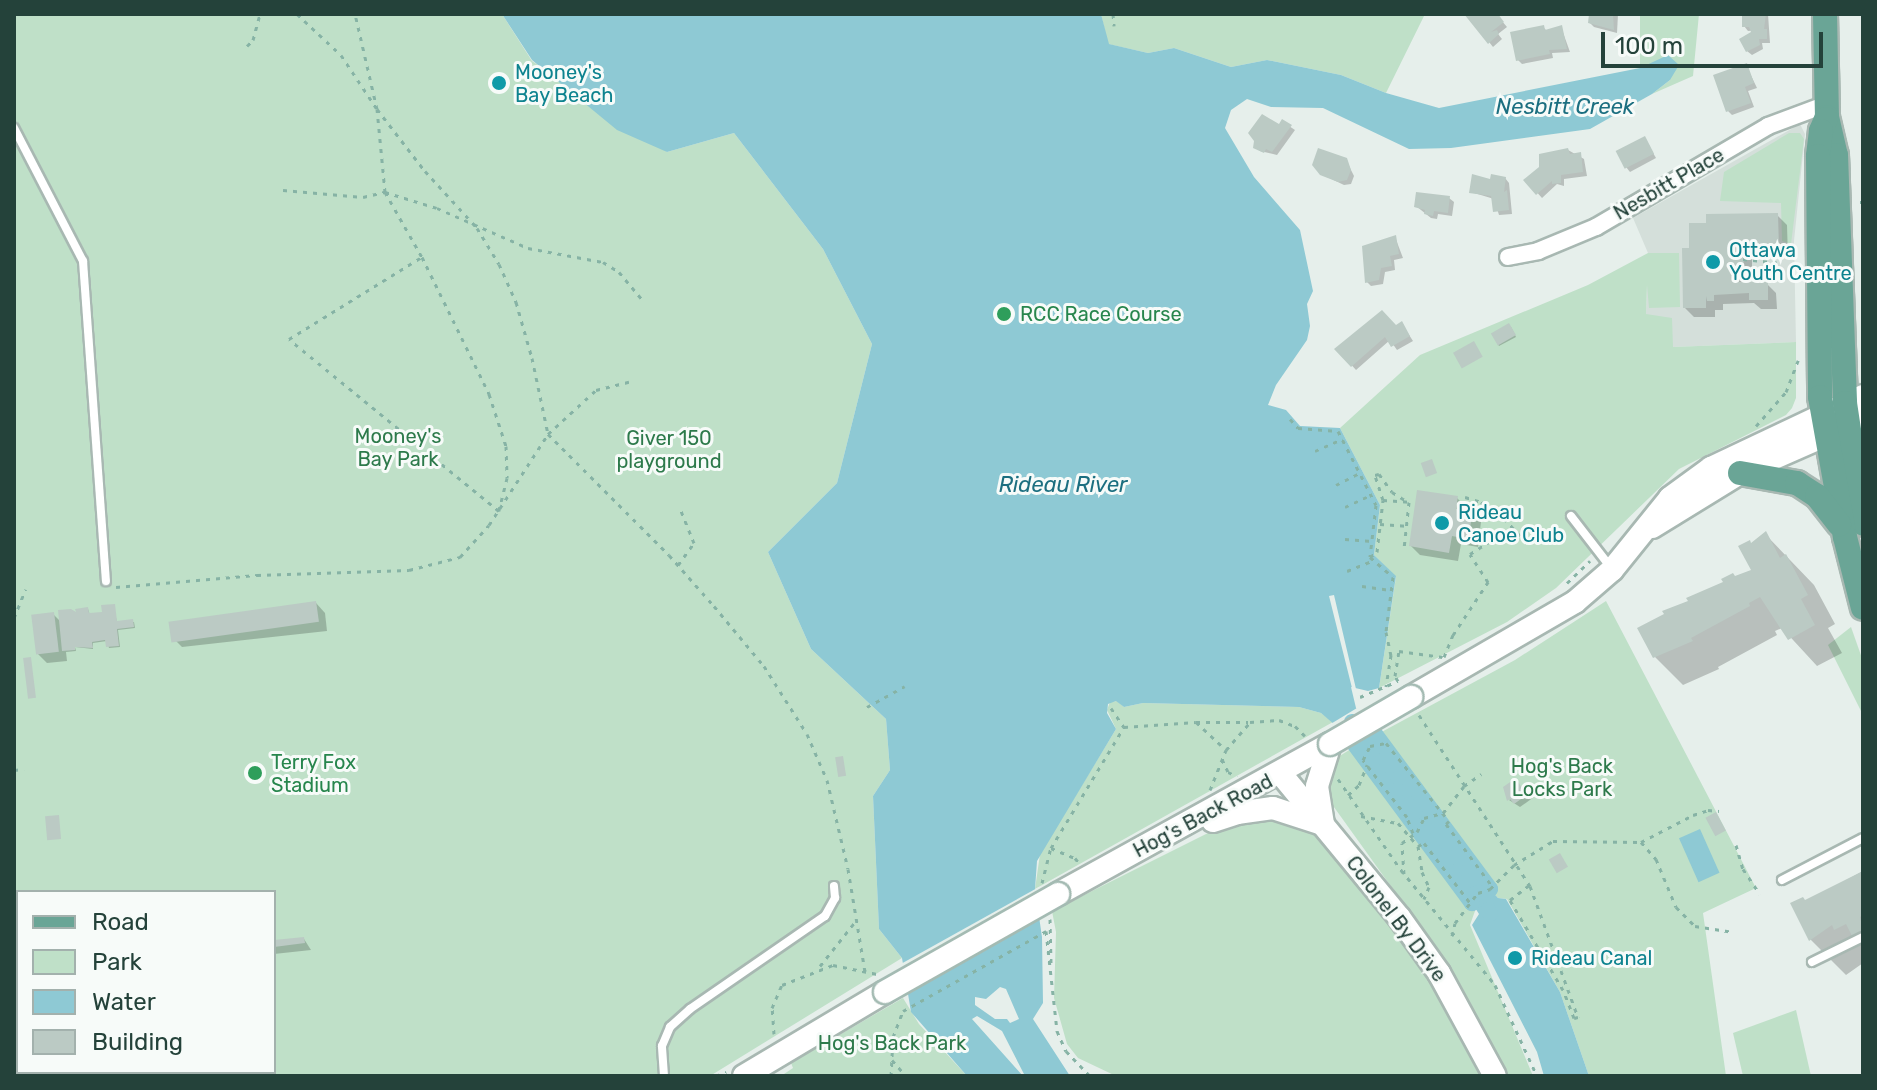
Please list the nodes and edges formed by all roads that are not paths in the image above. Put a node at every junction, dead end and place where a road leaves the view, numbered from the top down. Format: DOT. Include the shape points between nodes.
graph roads {
  1 [pos="1825,14"];
  2 [pos="1827,110"];
  3 [pos="14,128"];
  4 [pos="1508,257"];
  5 [pos="1843,352"];
  6 [pos="1863,372"];
  7 [pos="1844,415"];
  8 [pos="1740,473"];
  9 [pos="1571,516"];
  10 [pos="1854,530"];
  11 [pos="1644,531"];
  12 [pos="1612,570"];
  13 [pos="106,581"];
  14 [pos="1863,608"];
  15 [pos="1330,744"];
  16 [pos="1281,774"];
  17 [pos="1323,824"];
  18 [pos="1863,838"];
  19 [pos="1157,841"];
  20 [pos="1782,880"];
  21 [pos="834,886"];
  22 [pos="1863,937"];
  23 [pos="1812,962"];
  24 [pos="664,1076"];
  25 [pos="744,1076"];
  26 [pos="1495,1076"];
  1 -- 2 [label="main road"];
  2 -- 4 [label="street, Nesbitt Place" via="1768,126 1596,227 1538,251"];
  2 -- 5 [label="main road" via="1836,155"];
  2 -- 7 [label="main road" via="1818,156 1818,350"];
  3 -- 13 [label="lane" via="83,261"];
  5 -- 6 [label="main road"];
  5 -- 7 [label="main road"];
  7 -- 8 [label="main road, Hog's Back Road"];
  7 -- 10 [label="main road"];
  7 -- 11 [label="main road, Hog's Back Road" via="1711,468 1670,498"];
  8 -- 10 [label="main road" via="1808,489"];
  8 -- 11 [label="main road, Hog's Back Road"];
  9 -- 12 [label="lane"];
  10 -- 14 [label="main road"];
  11 -- 12 [label="main road, Hog's Back Road"];
  12 -- 15 [label="main road, Hog's Back Road, bridge" via="1550,619 1414,704"];
  15 -- 16 [label="main road, Hog's Back Road"];
  15 -- 17 [label="main road" via="1317,786"];
  16 -- 17 [label="main road, Colonel By Drive"];
  16 -- 19 [label="main road, Hog's Back Road"];
  17 -- 19 [label="main road" via="1268,808 1237,813"];
  17 -- 26 [label="main road, Colonel By Drive" via="1439,973"];
  18 -- 20 [label="lane"];
  19 -- 25 [label="main road, Hog's Back Road, bridge" via="1050,889 886,984"];
  21 -- 24 [label="lane" via="835,898 825,916 670,1027 662,1046"];
  22 -- 23 [label="lane"];
}
